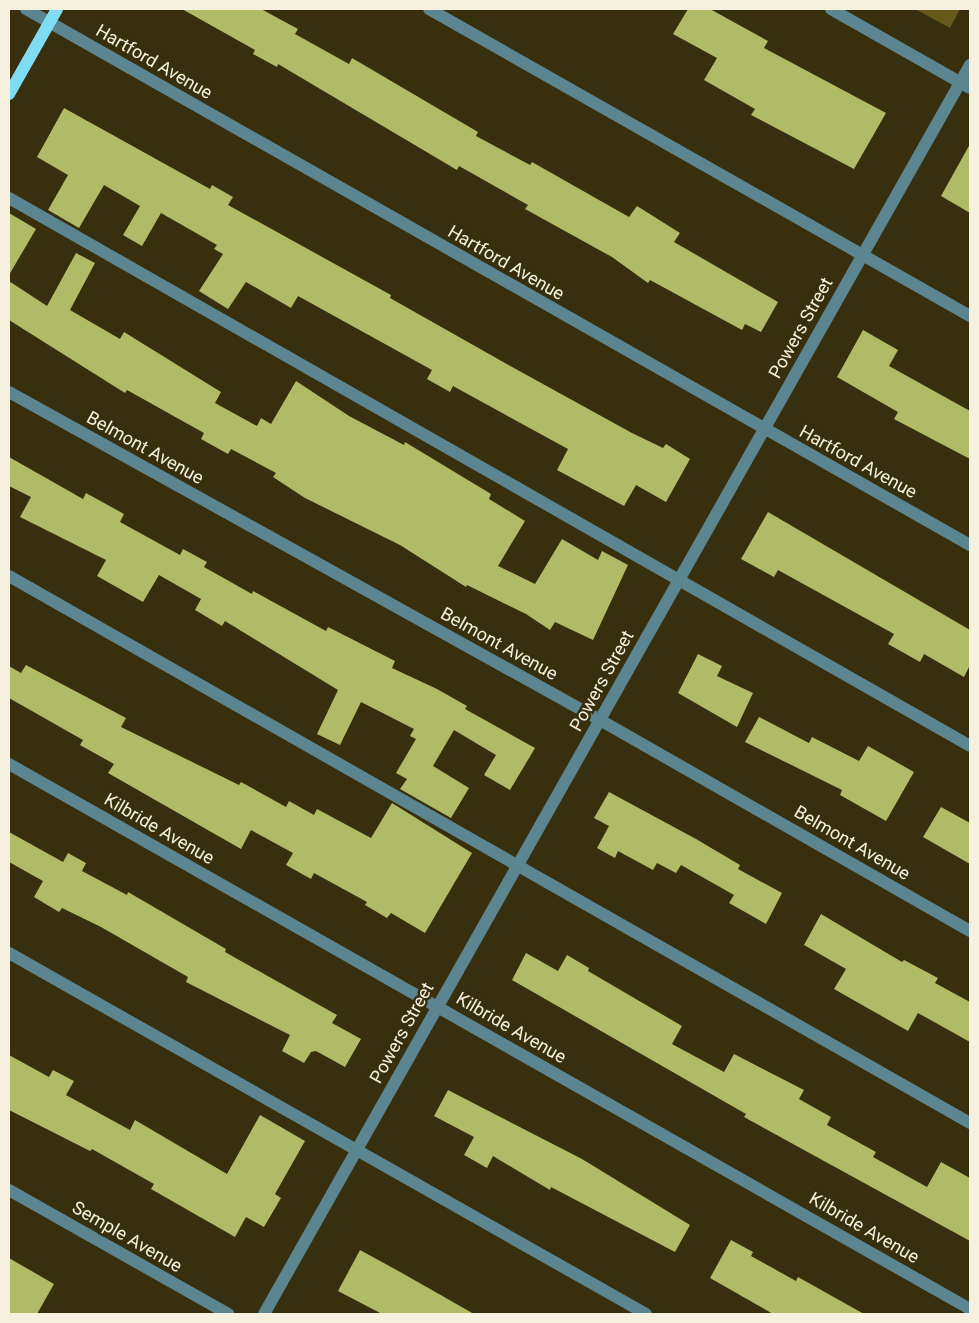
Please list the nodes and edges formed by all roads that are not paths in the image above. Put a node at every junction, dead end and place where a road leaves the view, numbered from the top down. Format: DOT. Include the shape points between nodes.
graph roads {
  1 [pos="26,9"];
  2 [pos="57,9"];
  3 [pos="429,9"];
  4 [pos="831,9"];
  5 [pos="50,22"];
  6 [pos="970,65"];
  7 [pos="965,85"];
  8 [pos="9,94"];
  9 [pos="9,198"];
  10 [pos="863,255"];
  11 [pos="970,316"];
  12 [pos="9,392"];
  13 [pos="764,430"];
  14 [pos="970,545"];
  15 [pos="9,576"];
  16 [pos="678,581"];
  17 [pos="600,720"];
  18 [pos="970,746"];
  19 [pos="9,764"];
  20 [pos="517,866"];
  21 [pos="970,931"];
  22 [pos="9,953"];
  23 [pos="438,1007"];
  24 [pos="970,1123"];
  25 [pos="357,1150"];
  26 [pos="9,1190"];
  27 [pos="970,1309"];
  28 [pos="228,1314"];
  29 [pos="264,1314"];
  30 [pos="646,1314"];
  1 -- 5 [label="street, Hartford Avenue"];
  2 -- 5 [label="main road"];
  3 -- 10 [label="street"];
  4 -- 7 [label="street"];
  5 -- 8 [label="main road"];
  5 -- 13 [label="street, Hartford Avenue"];
  6 -- 7 [label="street, Powers Street"];
  7 -- 10 [label="street, Powers Street"];
  9 -- 16 [label="street"];
  10 -- 11 [label="street"];
  10 -- 13 [label="street, Powers Street"];
  12 -- 17 [label="street, Belmont Avenue"];
  13 -- 14 [label="street, Hartford Avenue"];
  13 -- 16 [label="street, Powers Street"];
  15 -- 20 [label="street"];
  16 -- 17 [label="street, Powers Street"];
  16 -- 18 [label="street"];
  17 -- 20 [label="street, Powers Street"];
  17 -- 21 [label="street, Belmont Avenue"];
  19 -- 23 [label="street, Kilbride Avenue"];
  20 -- 23 [label="street, Powers Street"];
  20 -- 24 [label="street"];
  22 -- 25 [label="street"];
  23 -- 25 [label="street, Powers Street"];
  23 -- 27 [label="street, Kilbride Avenue"];
  25 -- 29 [label="street, Powers Street"];
  25 -- 30 [label="street"];
  26 -- 28 [label="street, Semple Avenue"];
}
